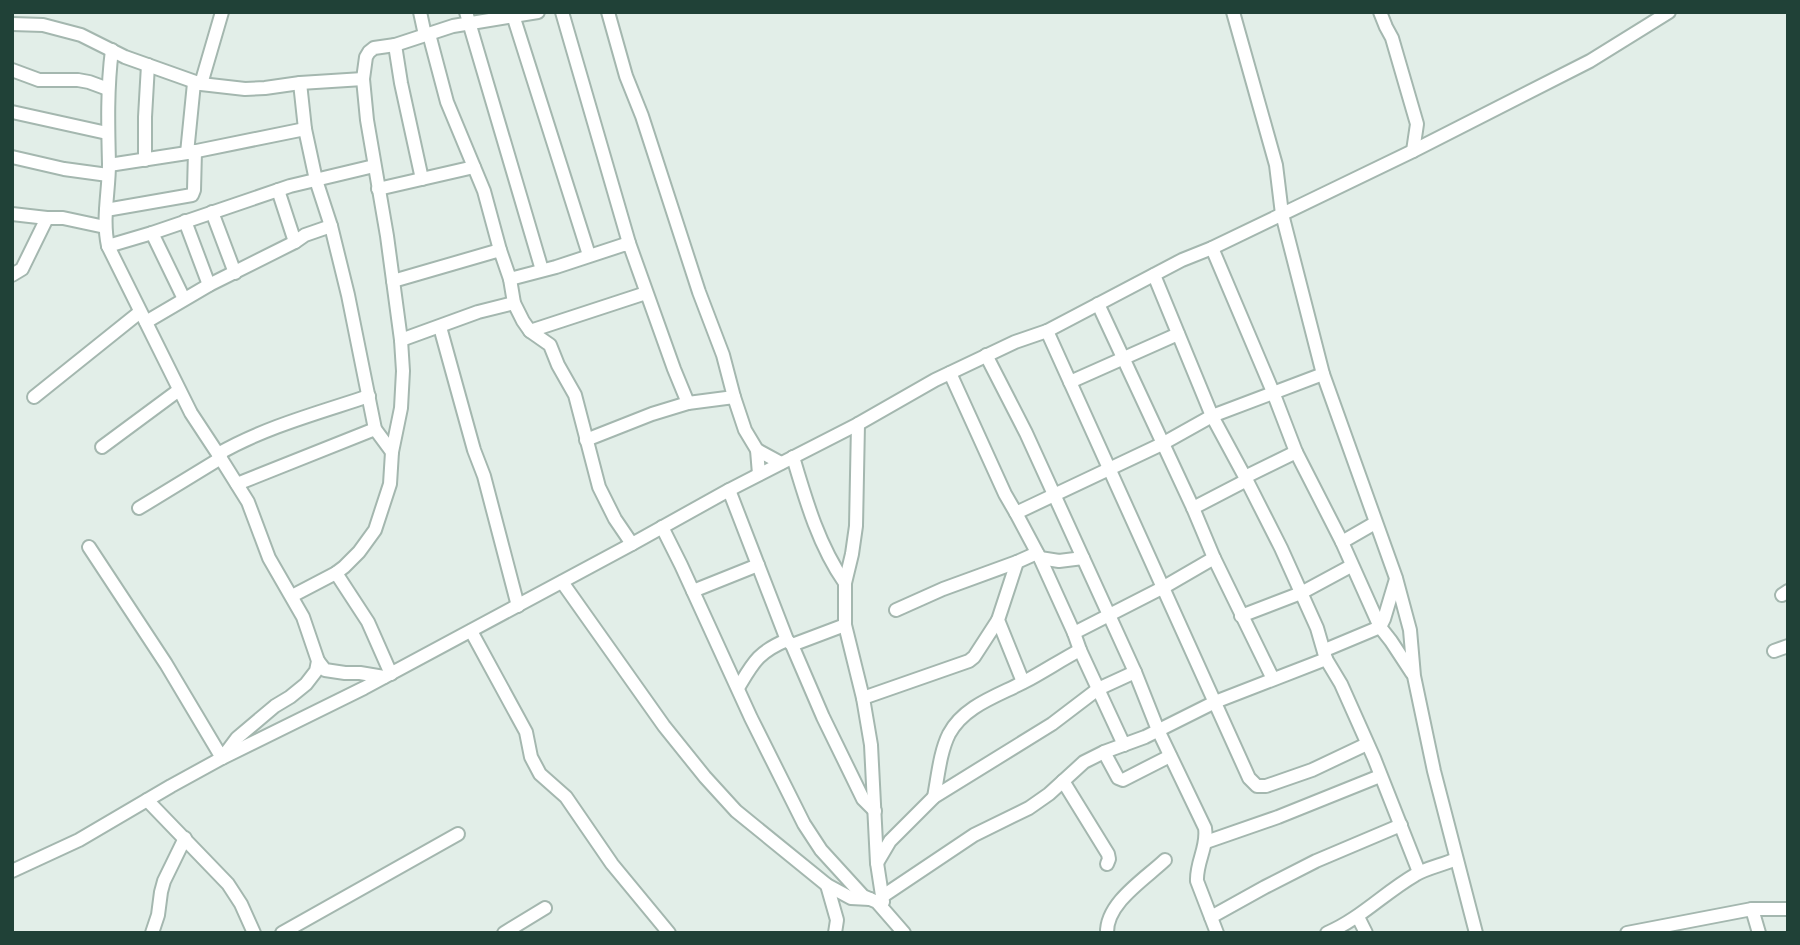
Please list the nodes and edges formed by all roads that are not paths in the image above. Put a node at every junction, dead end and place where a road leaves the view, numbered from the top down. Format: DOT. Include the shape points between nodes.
graph roads {
  1 [pos="48,12"];
  2 [pos="222,12"];
  3 [pos="420,12"];
  4 [pos="538,12"];
  5 [pos="562,12"];
  6 [pos="608,12"];
  7 [pos="1233,12"];
  8 [pos="1380,12"];
  9 [pos="1668,12"];
  10 [pos="512,15"];
  11 [pos="467,18"];
  12 [pos="12,24"];
  13 [pos="43,25"];
  14 [pos="427,35"];
  15 [pos="395,45"];
  16 [pos="112,50"];
  17 [pos="148,65"];
  18 [pos="12,70"];
  19 [pos="363,79"];
  20 [pos="300,83"];
  21 [pos="197,84"];
  22 [pos="108,89"];
  23 [pos="12,112"];
  24 [pos="305,129"];
  25 [pos="107,133"];
  26 [pos="1413,151"];
  27 [pos="191,152"];
  28 [pos="12,157"];
  29 [pos="145,160"];
  30 [pos="374,166"];
  31 [pos="474,167"];
  32 [pos="108,170"];
  33 [pos="422,179"];
  34 [pos="316,180"];
  35 [pos="378,189"];
  36 [pos="278,190"];
  37 [pos="106,210"];
  38 [pos="212,212"];
  39 [pos="12,214"];
  40 [pos="1282,214"];
  41 [pos="47,218"];
  42 [pos="185,221"];
  43 [pos="331,226"];
  44 [pos="105,227"];
  45 [pos="152,233"];
  46 [pos="295,242"];
  47 [pos="629,243"];
  48 [pos="108,246"];
  49 [pos="1212,248"];
  50 [pos="500,250"];
  51 [pos="589,255"];
  52 [pos="542,270"];
  53 [pos="235,273"];
  54 [pos="12,275"];
  55 [pos="1154,275"];
  56 [pos="510,279"];
  57 [pos="393,281"];
  58 [pos="209,285"];
  59 [pos="646,293"];
  60 [pos="184,299"];
  61 [pos="514,303"];
  62 [pos="1098,304"];
  63 [pos="143,317"];
  64 [pos="440,327"];
  65 [pos="530,331"];
  66 [pos="1047,331"];
  67 [pos="1178,334"];
  68 [pos="401,341"];
  69 [pos="986,355"];
  70 [pos="1124,359"];
  71 [pos="950,373"];
  72 [pos="1323,374"];
  73 [pos="1070,382"];
  74 [pos="178,390"];
  75 [pos="1273,392"];
  76 [pos="369,396"];
  77 [pos="34,397"];
  78 [pos="734,397"];
  79 [pos="688,403"];
  80 [pos="1212,416"];
  81 [pos="858,424"];
  82 [pos="375,429"];
  83 [pos="586,440"];
  84 [pos="1163,444"];
  85 [pos="102,447"];
  86 [pos="757,450"];
  87 [pos="392,452"];
  88 [pos="1296,452"];
  89 [pos="219,456"];
  90 [pos="787,460"];
  91 [pos="1109,470"];
  92 [pos="759,474"];
  93 [pos="1246,478"];
  94 [pos="237,484"];
  95 [pos="729,490"];
  96 [pos="1054,496"];
  97 [pos="139,508"];
  98 [pos="1193,508"];
  99 [pos="1016,513"];
  100 [pos="1375,523"];
  101 [pos="662,527"];
  102 [pos="1342,542"];
  103 [pos="632,544"];
  104 [pos="89,547"];
  105 [pos="1038,556"];
  106 [pos="1083,558"];
  107 [pos="1214,558"];
  108 [pos="1017,562"];
  109 [pos="758,565"];
  110 [pos="1352,566"];
  111 [pos="336,573"];
  112 [pos="1396,578"];
  113 [pos="562,582"];
  114 [pos="845,583"];
  115 [pos="1164,587"];
  116 [pos="693,591"];
  117 [pos="1301,593"];
  118 [pos="292,596"];
  119 [pos="518,606"];
  120 [pos="896,610"];
  121 [pos="1109,614"];
  122 [pos="1241,617"];
  123 [pos="998,620"];
  124 [pos="845,625"];
  125 [pos="1380,627"];
  126 [pos="1410,630"];
  127 [pos="471,631"];
  128 [pos="1074,633"];
  129 [pos="1391,641"];
  130 [pos="790,642"];
  131 [pos="1788,646"];
  132 [pos="1080,650"];
  133 [pos="1774,652"];
  134 [pos="1326,654"];
  135 [pos="318,661"];
  136 [pos="1135,672"];
  137 [pos="388,676"];
  138 [pos="1414,676"];
  139 [pos="1273,679"];
  140 [pos="1023,682"];
  141 [pos="738,688"];
  142 [pos="1098,689"];
  143 [pos="863,698"];
  144 [pos="1215,702"];
  145 [pos="1158,730"];
  146 [pos="1124,744"];
  147 [pos="1367,744"];
  148 [pos="1104,752"];
  149 [pos="1170,756"];
  150 [pos="222,758"];
  151 [pos="1380,776"];
  152 [pos="1063,780"];
  153 [pos="934,797"];
  154 [pos="147,800"];
  155 [pos="875,811"];
  156 [pos="1401,825"];
  157 [pos="458,834"];
  158 [pos="185,838"];
  159 [pos="1206,842"];
  160 [pos="1456,859"];
  161 [pos="1165,860"];
  162 [pos="877,863"];
  163 [pos="1107,864"];
  164 [pos="12,871"];
  165 [pos="1419,872"];
  166 [pos="827,885"];
  167 [pos="879,902"];
  168 [pos="545,908"];
  169 [pos="1752,909"];
  170 [pos="1788,909"];
  171 [pos="1211,917"];
  172 [pos="1358,917"];
  173 [pos="152,933"];
  174 [pos="254,933"];
  175 [pos="282,933"];
  176 [pos="505,933"];
  177 [pos="669,933"];
  178 [pos="835,933"];
  179 [pos="904,933"];
  180 [pos="1107,933"];
  181 [pos="1217,933"];
  182 [pos="1327,933"];
  183 [pos="1366,933"];
  184 [pos="1476,933"];
  185 [pos="1627,933"];
  186 [pos="1759,933"];
  1 -- 13 [label="street"];
  2 -- 21 [label="street"];
  3 -- 14 [label="street"];
  4 -- 10 [label="street"];
  5 -- 47 [label="street"];
  6 -- 78 [label="street"];
  7 -- 40 [label="street" via="1276,165"];
  8 -- 26 [label="street" via="1417,124"];
  9 -- 26 [label="street" via="1590,61"];
  10 -- 11 [label="street"];
  10 -- 51 [label="street"];
  11 -- 14 [label="street"];
  11 -- 52 [label="street"];
  12 -- 13 [label="street"];
  13 -- 16 [label="street" via="82,35"];
  14 -- 15 [label="street"];
  14 -- 31 [label="street" via="447,102"];
  15 -- 19 [label="street" via="369,52"];
  15 -- 33 [label="street"];
  16 -- 17 [label="street"];
  16 -- 22 [label="street"];
  17 -- 21 [label="street"];
  17 -- 29 [label="street"];
  18 -- 22 [label="street" via="39,80 78,80"];
  19 -- 20 [label="street"];
  19 -- 30 [label="street"];
  20 -- 21 [label="street" via="245,89"];
  20 -- 24 [label="street"];
  21 -- 27 [label="street"];
  22 -- 25 [label="street"];
  23 -- 25 [label="street"];
  24 -- 27 [label="street"];
  24 -- 34 [label="street"];
  25 -- 32 [label="street"];
  26 -- 40 [label="street"];
  27 -- 29 [label="street"];
  27 -- 37 [label="street" via="192,195"];
  28 -- 32 [label="street" via="64,169"];
  29 -- 32 [label="street"];
  30 -- 34 [label="street"];
  30 -- 35 [label="street"];
  31 -- 33 [label="street"];
  31 -- 50 [label="street"];
  32 -- 37 [label="street"];
  33 -- 35 [label="street"];
  34 -- 36 [label="street"];
  34 -- 43 [label="street"];
  35 -- 57 [label="street"];
  36 -- 38 [label="street"];
  36 -- 46 [label="street"];
  37 -- 44 [label="street"];
  38 -- 42 [label="street"];
  38 -- 53 [label="street"];
  39 -- 41 [label="street"];
  40 -- 49 [label="street"];
  40 -- 72 [label="street"];
  41 -- 44 [label="street"];
  41 -- 54 [label="street" via="22,269"];
  42 -- 45 [label="street"];
  42 -- 58 [label="street"];
  43 -- 46 [label="street"];
  43 -- 76 [label="street"];
  44 -- 48 [label="street"];
  45 -- 48 [label="street"];
  45 -- 60 [label="street"];
  46 -- 53 [label="street"];
  47 -- 51 [label="street"];
  47 -- 59 [label="street"];
  48 -- 63 [label="street"];
  49 -- 55 [label="street"];
  49 -- 75 [label="street"];
  50 -- 56 [label="street"];
  50 -- 57 [label="street"];
  51 -- 52 [label="street"];
  52 -- 56 [label="street"];
  53 -- 58 [label="street"];
  55 -- 62 [label="street"];
  55 -- 67 [label="street"];
  56 -- 61 [label="street"];
  57 -- 68 [label="street"];
  58 -- 60 [label="street"];
  59 -- 65 [label="street"];
  59 -- 79 [label="street"];
  60 -- 63 [label="street"];
  61 -- 64 [label="street"];
  61 -- 65 [label="street"];
  62 -- 66 [label="street"];
  62 -- 70 [label="street"];
  63 -- 74 [label="street"];
  63 -- 77 [label="street"];
  64 -- 68 [label="street"];
  64 -- 119 [label="street"];
  65 -- 83 [label="street" via="550,345 579,407"];
  66 -- 69 [label="street"];
  66 -- 73 [label="street"];
  67 -- 70 [label="street"];
  67 -- 80 [label="street"];
  68 -- 87 [label="street" via="402,392"];
  69 -- 71 [label="street"];
  69 -- 96 [label="street"];
  70 -- 73 [label="street"];
  70 -- 84 [label="street"];
  71 -- 81 [label="street"];
  71 -- 99 [label="street"];
  72 -- 75 [label="street"];
  72 -- 100 [label="street"];
  73 -- 91 [label="street"];
  74 -- 85 [label="street"];
  74 -- 89 [label="street"];
  75 -- 80 [label="street"];
  75 -- 88 [label="street"];
  76 -- 82 [label="street"];
  76 -- 89 [label="street" via="284,423"];
  78 -- 79 [label="street"];
  78 -- 86 [label="street"];
  79 -- 83 [label="street"];
  80 -- 84 [label="street"];
  80 -- 93 [label="street"];
  81 -- 90 [label="street"];
  81 -- 114 [label="street" via="856,526"];
  82 -- 87 [label="street"];
  82 -- 94 [label="street"];
  83 -- 103 [label="street" via="603,496"];
  84 -- 91 [label="street"];
  84 -- 98 [label="street"];
  86 -- 90 [label="street"];
  86 -- 92 [label="street"];
  87 -- 111 [label="street" via="390,484 375,530"];
  88 -- 93 [label="street"];
  88 -- 102 [label="street"];
  89 -- 94 [label="street"];
  89 -- 97 [label="street"];
  90 -- 92 [label="street"];
  90 -- 114 [label="street"];
  91 -- 96 [label="street"];
  91 -- 115 [label="street"];
  92 -- 95 [label="street"];
  93 -- 98 [label="street"];
  93 -- 117 [label="street"];
  94 -- 118 [label="street" via="269,558"];
  95 -- 101 [label="street"];
  95 -- 109 [label="street"];
  96 -- 99 [label="street"];
  96 -- 106 [label="street"];
  98 -- 107 [label="street"];
  99 -- 105 [label="street"];
  100 -- 102 [label="street"];
  100 -- 112 [label="street"];
  101 -- 103 [label="street"];
  101 -- 116 [label="street"];
  102 -- 110 [label="street"];
  103 -- 113 [label="street"];
  104 -- 150 [label="street"];
  105 -- 106 [label="street" via="1054,561"];
  105 -- 108 [label="street"];
  105 -- 128 [label="street"];
  106 -- 121 [label="street"];
  107 -- 115 [label="street"];
  107 -- 122 [label="street"];
  108 -- 120 [label="street"];
  108 -- 123 [label="street"];
  109 -- 116 [label="street"];
  109 -- 130 [label="street"];
  110 -- 117 [label="street"];
  110 -- 125 [label="street"];
  111 -- 118 [label="street"];
  111 -- 137 [label="street" via="368,622"];
  112 -- 125 [label="street"];
  112 -- 126 [label="street"];
  113 -- 119 [label="street"];
  113 -- 166 [label="street" via="705,777 736,811"];
  114 -- 124 [label="street"];
  115 -- 121 [label="street"];
  115 -- 144 [label="street"];
  116 -- 141 [label="street"];
  117 -- 122 [label="street"];
  117 -- 134 [label="street"];
  118 -- 135 [label="street"];
  119 -- 127 [label="street"];
  121 -- 128 [label="street"];
  121 -- 136 [label="street"];
  122 -- 139 [label="street"];
  123 -- 140 [label="street"];
  123 -- 143 [label="street" via="969,661"];
  124 -- 130 [label="street"];
  124 -- 143 [label="street"];
  125 -- 129 [label="street"];
  125 -- 134 [label="street"];
  126 -- 129 [label="street"];
  126 -- 138 [label="street"];
  127 -- 137 [label="street"];
  127 -- 177 [label="street" via="526,732 540,774 566,797 612,864"];
  128 -- 132 [label="street"];
  129 -- 138 [label="street"];
  130 -- 141 [label="street" via="772,646 759,656"];
  130 -- 155 [label="street" via="863,799"];
  131 -- 133 [label="street"];
  132 -- 140 [label="street"];
  132 -- 142 [label="street"];
  134 -- 139 [label="street"];
  134 -- 147 [label="street"];
  135 -- 137 [label="street" via="325,670"];
  135 -- 150 [label="street" via="306,684 237,738"];
  136 -- 142 [label="street"];
  136 -- 145 [label="street"];
  137 -- 150 [label="street"];
  138 -- 160 [label="street"];
  139 -- 144 [label="street"];
  140 -- 153 [label="street" via="976,706 955,724 943,749"];
  141 -- 167 [label="street" via="808,831 863,896"];
  142 -- 146 [label="street"];
  142 -- 153 [label="street" via="1052,724"];
  143 -- 155 [label="street"];
  144 -- 145 [label="street"];
  144 -- 147 [label="street" via="1249,778 1257,786 1312,771"];
  145 -- 146 [label="street"];
  145 -- 149 [label="street"];
  146 -- 148 [label="street"];
  147 -- 151 [label="street"];
  148 -- 149 [label="street" via="1123,780"];
  148 -- 152 [label="street"];
  149 -- 159 [label="street" via="1205,828"];
  150 -- 154 [label="street"];
  151 -- 156 [label="street"];
  151 -- 159 [label="street"];
  152 -- 163 [label="street" via="1108,854"];
  152 -- 167 [label="street" via="1029,808 974,835"];
  153 -- 162 [label="street" via="890,841"];
  154 -- 158 [label="street"];
  154 -- 164 [label="street" via="79,841"];
  155 -- 162 [label="street"];
  156 -- 165 [label="street"];
  156 -- 171 [label="street" via="1317,861"];
  157 -- 175 [label="street"];
  158 -- 173 [label="street" via="164,881"];
  158 -- 174 [label="street" via="228,884"];
  159 -- 171 [label="street" via="1197,881"];
  160 -- 165 [label="street"];
  160 -- 184 [label="street"];
  161 -- 180 [label="street" via="1116,904"];
  162 -- 167 [label="street"];
  165 -- 172 [label="street"];
  166 -- 167 [label="street" via="851,898"];
  166 -- 178 [label="street" via="837,920"];
  167 -- 179 [label="street"];
  168 -- 176 [label="street"];
  169 -- 170 [label="street"];
  169 -- 185 [label="street"];
  169 -- 186 [label="street"];
  171 -- 181 [label="street"];
  172 -- 182 [label="street"];
  172 -- 183 [label="street"];
}
